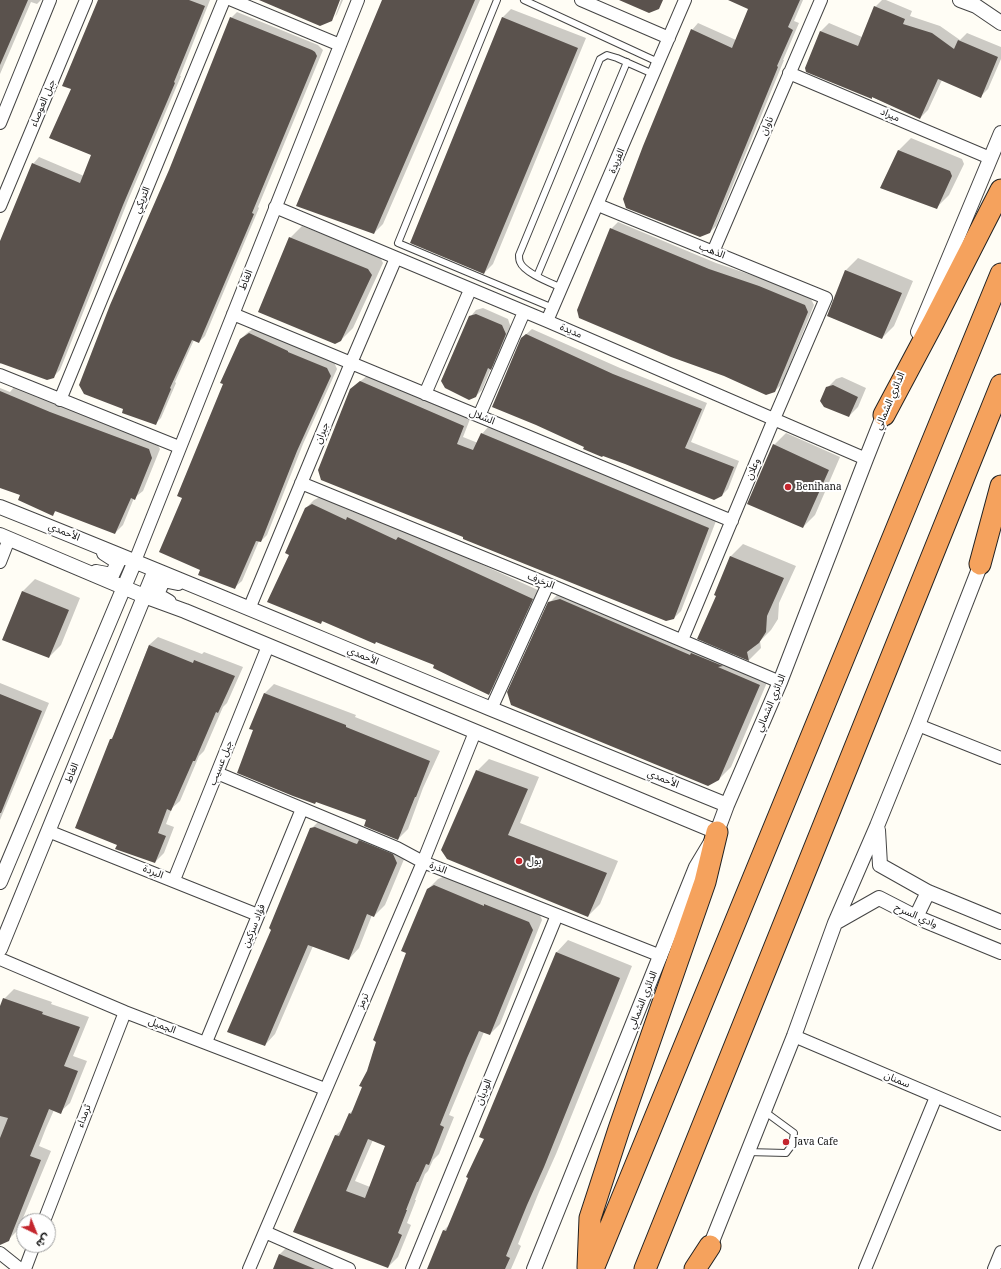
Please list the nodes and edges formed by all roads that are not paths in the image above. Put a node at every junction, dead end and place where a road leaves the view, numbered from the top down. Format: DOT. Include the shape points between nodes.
graph roads {
  1 [pos="50,0"];
  2 [pos="86,0"];
  3 [pos="224,0"];
  4 [pos="232,0"];
  5 [pos="358,0"];
  6 [pos="497,0"];
  7 [pos="524,0"];
  8 [pos="581,0"];
  9 [pos="685,0"];
  10 [pos="821,0"];
  11 [pos="960,0"];
  12 [pos="978,3"];
  13 [pos="1001,23"];
  14 [pos="669,38"];
  15 [pos="340,45"];
  16 [pos="627,62"];
  17 [pos="658,62"];
  18 [pos="789,73"];
  19 [pos="653,74"];
  20 [pos="3,106"];
  21 [pos="0,122"];
  22 [pos="1001,133"];
  23 [pos="990,158"];
  24 [pos="1001,190"];
  25 [pos="598,204"];
  26 [pos="0,206"];
  27 [pos="275,207"];
  28 [pos="713,252"];
  29 [pos="396,258"];
  30 [pos="1001,274"];
  31 [pos="537,276"];
  32 [pos="562,288"];
  33 [pos="470,290"];
  34 [pos="826,298"];
  35 [pos="553,308"];
  36 [pos="524,312"];
  37 [pos="233,314"];
  38 [pos="547,321"];
  39 [pos="351,363"];
  40 [pos="0,375"];
  41 [pos="1001,385"];
  42 [pos="425,394"];
  43 [pos="60,400"];
  44 [pos="884,415"];
  45 [pos="479,416"];
  46 [pos="774,419"];
  47 [pos="179,447"];
  48 [pos="866,459"];
  49 [pos="301,483"];
  50 [pos="1001,486"];
  51 [pos="0,507"];
  52 [pos="1001,514"];
  53 [pos="732,521"];
  54 [pos="5,537"];
  55 [pos="86,541"];
  56 [pos="135,561"];
  57 [pos="0,562"];
  58 [pos="980,564"];
  59 [pos="76,567"];
  60 [pos="155,570"];
  61 [pos="548,584"];
  62 [pos="123,588"];
  63 [pos="198,588"];
  64 [pos="144,596"];
  65 [pos="249,609"];
  66 [pos="185,611"];
  67 [pos="682,640"];
  68 [pos="268,646"];
  69 [pos="780,682"];
  70 [pos="491,709"];
  71 [pos="918,725"];
  72 [pos="475,732"];
  73 [pos="1001,758"];
  74 [pos="217,773"];
  75 [pos="727,804"];
  76 [pos="302,809"];
  77 [pos="877,826"];
  78 [pos="48,830"];
  79 [pos="717,832"];
  80 [pos="423,862"];
  81 [pos="174,880"];
  82 [pos="0,882"];
  83 [pos="928,892"];
  84 [pos="258,915"];
  85 [pos="557,916"];
  86 [pos="916,917"];
  87 [pos="1001,922"];
  88 [pos="835,924"];
  89 [pos="0,949"];
  90 [pos="1001,952"];
  91 [pos="661,956"];
  92 [pos="0,960"];
  93 [pos="125,1012"];
  94 [pos="794,1036"];
  95 [pos="206,1042"];
  96 [pos="325,1089"];
  97 [pos="936,1097"];
  98 [pos="764,1111"];
  99 [pos="1001,1124"];
  100 [pos="747,1152"];
  101 [pos="47,1213"];
  102 [pos="264,1232"];
  103 [pos="710,1246"];
  104 [pos="1001,1252"];
  105 [pos="0,1253"];
  106 [pos="31,1253"];
  107 [pos="20,1269"];
  108 [pos="25,1269"];
  109 [pos="249,1269"];
  110 [pos="349,1269"];
  111 [pos="412,1269"];
  112 [pos="534,1269"];
  113 [pos="588,1269"];
  114 [pos="593,1269"];
  115 [pos="645,1269"];
  116 [pos="695,1269"];
  117 [pos="701,1269"];
  118 [pos="865,1269"];
  119 [pos="994,1269"];
  1 -- 20 [label="street"];
  2 -- 26 [label="street, جبل العوصاء"];
  3 -- 43 [label="street, التريكي"];
  4 -- 15 [label="street"];
  5 -- 15 [label="street, الغاط"];
  6 -- 35 [label="lane" via="398,243"];
  7 -- 17 [label="lane"];
  8 -- 14 [label="street"];
  9 -- 14 [label="street, الفريدة"];
  10 -- 18 [label="street, ناوان"];
  11 -- 12 [label="street"];
  12 -- 13 [label="street"];
  14 -- 17 [label="street, الفريدة"];
  15 -- 27 [label="street, الغاط"];
  16 -- 19 [label="lane"];
  16 -- 31 [label="lane"];
  16 -- 31 [label="lane" via="607,55 600,59 519,256 520,263"];
  17 -- 19 [label="street, الفريدة"];
  18 -- 23 [label="street, ميراد"];
  18 -- 28 [label="street, ناوان"];
  19 -- 25 [label="street, الفريدة"];
  20 -- 21 [label="street"];
  22 -- 23 [label="street, الدائري الشمالي"];
  23 -- 44 [label="street, الدائري الشمالي"];
  24 -- 44 [label="highway"];
  25 -- 28 [label="street, الذهب"];
  25 -- 32 [label="street, الفريدة"];
  27 -- 29 [label="street, مديدة"];
  27 -- 37 [label="street, الغاط"];
  28 -- 34 [label="street, الذهب"];
  29 -- 33 [label="street, مديدة"];
  29 -- 39 [label="street, جبران"];
  30 -- 114 [label="highway"];
  31 -- 32 [label="lane"];
  32 -- 35 [label="street, الفريدة"];
  33 -- 36 [label="street, مديدة"];
  33 -- 42 [label="street"];
  34 -- 46 [label="street, وعلان"];
  35 -- 38 [label="street, الفريدة"];
  36 -- 38 [label="street, مديدة"];
  36 -- 45 [label="street"];
  37 -- 39 [label="street, الشلال"];
  37 -- 47 [label="street, الغاط"];
  38 -- 46 [label="street, مديدة"];
  39 -- 42 [label="street, الشلال"];
  39 -- 49 [label="street, جبران"];
  40 -- 43 [label="street"];
  41 -- 115 [label="highway"];
  42 -- 45 [label="street, الشلال"];
  43 -- 47 [label="street"];
  44 -- 48 [label="street, الدائري الشمالي"];
  45 -- 53 [label="street, الشلال"];
  46 -- 48 [label="street, مديدة"];
  46 -- 53 [label="street, وعلان"];
  47 -- 56 [label="street, الغاط"];
  48 -- 69 [label="street, الدائري الشمالي"];
  49 -- 61 [label="street, الزخرف"];
  49 -- 65 [label="street, جبران"];
  50 -- 58 [label="highway"];
  51 -- 55 [label="street, الأحمدي"];
  52 -- 58 [label="street"];
  53 -- 67 [label="street, وعلان"];
  54 -- 57 [label="street"];
  54 -- 59 [label="street"];
  55 -- 56 [label="street, الأحمدي"];
  55 -- 59 [label="street" via="118,562 112,575"];
  56 -- 60 [label="street, الأحمدي"];
  56 -- 62 [label="street"];
  58 -- 71 [label="street"];
  59 -- 62 [label="street"];
  60 -- 63 [label="street, الأحمدي"];
  60 -- 64 [label="street, الغاط"];
  61 -- 67 [label="street, الزخرف"];
  61 -- 70 [label="street"];
  62 -- 64 [label="street"];
  62 -- 82 [label="street"];
  63 -- 65 [label="street, الأحمدي"];
  63 -- 66 [label="street" via="163,580 158,595"];
  64 -- 66 [label="street"];
  64 -- 78 [label="street, الغاط"];
  65 -- 70 [label="street, الأحمدي"];
  66 -- 68 [label="street"];
  67 -- 69 [label="street, الزخرف"];
  68 -- 72 [label="street"];
  68 -- 74 [label="street, جبل عسيب"];
  69 -- 75 [label="street, الدائري الشمالي"];
  70 -- 75 [label="street, الأحمدي"];
  71 -- 73 [label="street"];
  71 -- 77 [label="street"];
  72 -- 79 [label="street"];
  72 -- 80 [label="street, ترمز"];
  74 -- 76 [label="street, الذرة"];
  74 -- 81 [label="street, جبل عسيب"];
  75 -- 79 [label="street, الدائري الشمالي"];
  76 -- 80 [label="street, الذرة" via="397,848"];
  76 -- 84 [label="street, فؤاد سزكين"];
  77 -- 83 [label="street" via="880,866"];
  77 -- 88 [label="street"];
  78 -- 81 [label="street, البردة"];
  78 -- 89 [label="street, الغاط"];
  79 -- 91 [label="street, الدائري الشمالي" via="696,867"];
  79 -- 113 [label="highway" via="705,882 590,1218"];
  80 -- 85 [label="street, الذرة"];
  80 -- 96 [label="street, ترمز"];
  81 -- 84 [label="street, البردة"];
  83 -- 86 [label="street"];
  83 -- 87 [label="street"];
  84 -- 95 [label="street, فؤاد سزكين"];
  85 -- 91 [label="street, الذرة"];
  85 -- 111 [label="street, الوديان"];
  86 -- 88 [label="street, وادي السرح" via="879,898"];
  86 -- 90 [label="street, وادي السرح"];
  88 -- 94 [label="street"];
  91 -- 112 [label="street, الدائري الشمالي"];
  92 -- 93 [label="street, الجميل"];
  93 -- 95 [label="street, الجميل"];
  93 -- 101 [label="street, ثرمداء"];
  94 -- 97 [label="street, سمنان"];
  94 -- 98 [label="street"];
  95 -- 96 [label="street, الجميل"];
  96 -- 102 [label="street, ترمز"];
  97 -- 99 [label="street, سمنان"];
  97 -- 118 [label="street"];
  98 -- 100 [label="street"];
  98 -- 100 [label="lane" via="794,1133 792,1145 786,1153"];
  100 -- 103 [label="street"];
  102 -- 109 [label="street, ترمز"];
  102 -- 110 [label="street"];
  103 -- 116 [label="highway"];
  103 -- 117 [label="street"];
  104 -- 119 [label="street"];
  105 -- 107 [label="street"];
  106 -- 108 [label="street"];
}
